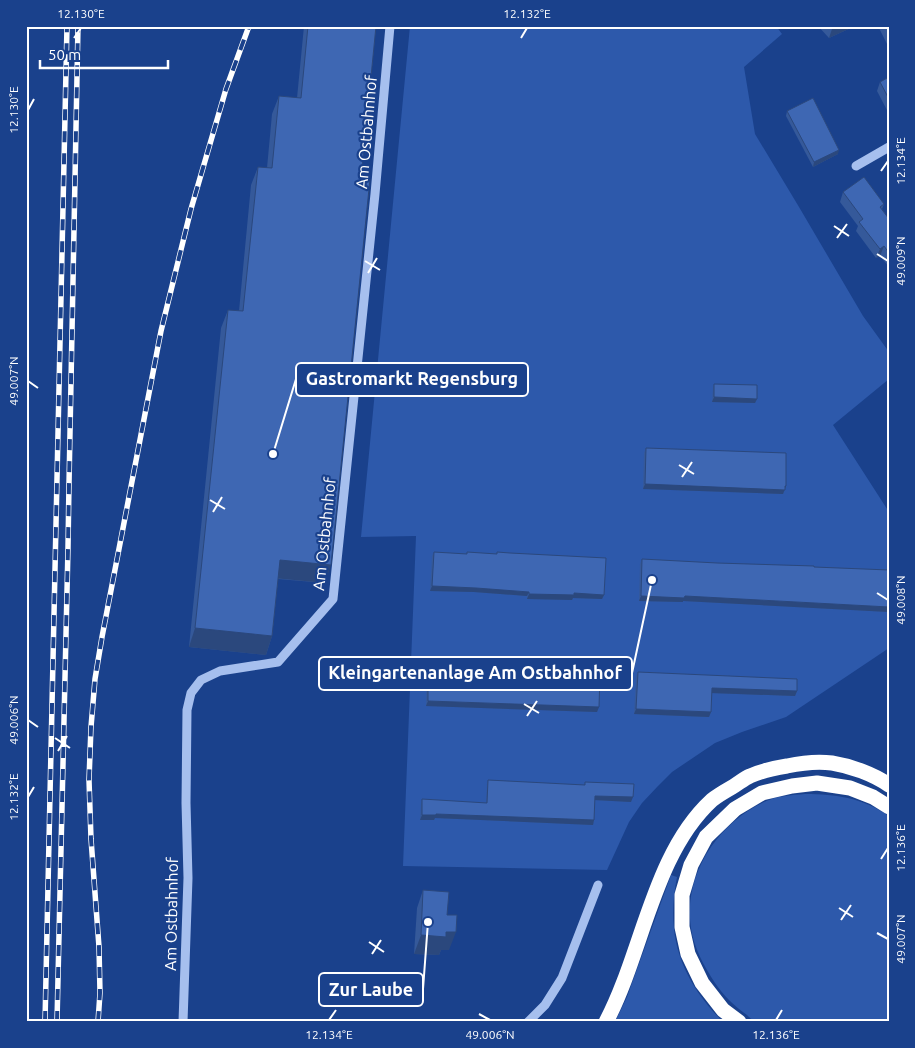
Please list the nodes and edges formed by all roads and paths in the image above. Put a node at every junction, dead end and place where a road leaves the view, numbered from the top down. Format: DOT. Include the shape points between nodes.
graph roads {
  1 [pos="390,26"];
  2 [pos="889,147"];
  3 [pos="856,166"];
  4 [pos="889,785"];
  5 [pos="889,807"];
  6 [pos="598,885"];
  7 [pos="183,1022"];
  8 [pos="528,1022"];
  9 [pos="606,1022"];
  10 [pos="740,1022"];
  1 -- 7 [label="street, Am Ostbahnhof" via="333,599 278,662 220,671 201,680 191,693 187,710 188,878"];
  2 -- 3 [label="street"];
  4 -- 9 [label="highway" via="831,763 801,763 750,776 712,800 677,844 664,871 621,990"];
  5 -- 10 [label="highway" via="850,788 817,783 792,786 762,793 735,809 706,837 691,864 682,895 682,927 688,954 702,982 724,1010"];
  6 -- 8 [label="street" via="562,978 545,1005"];
}
